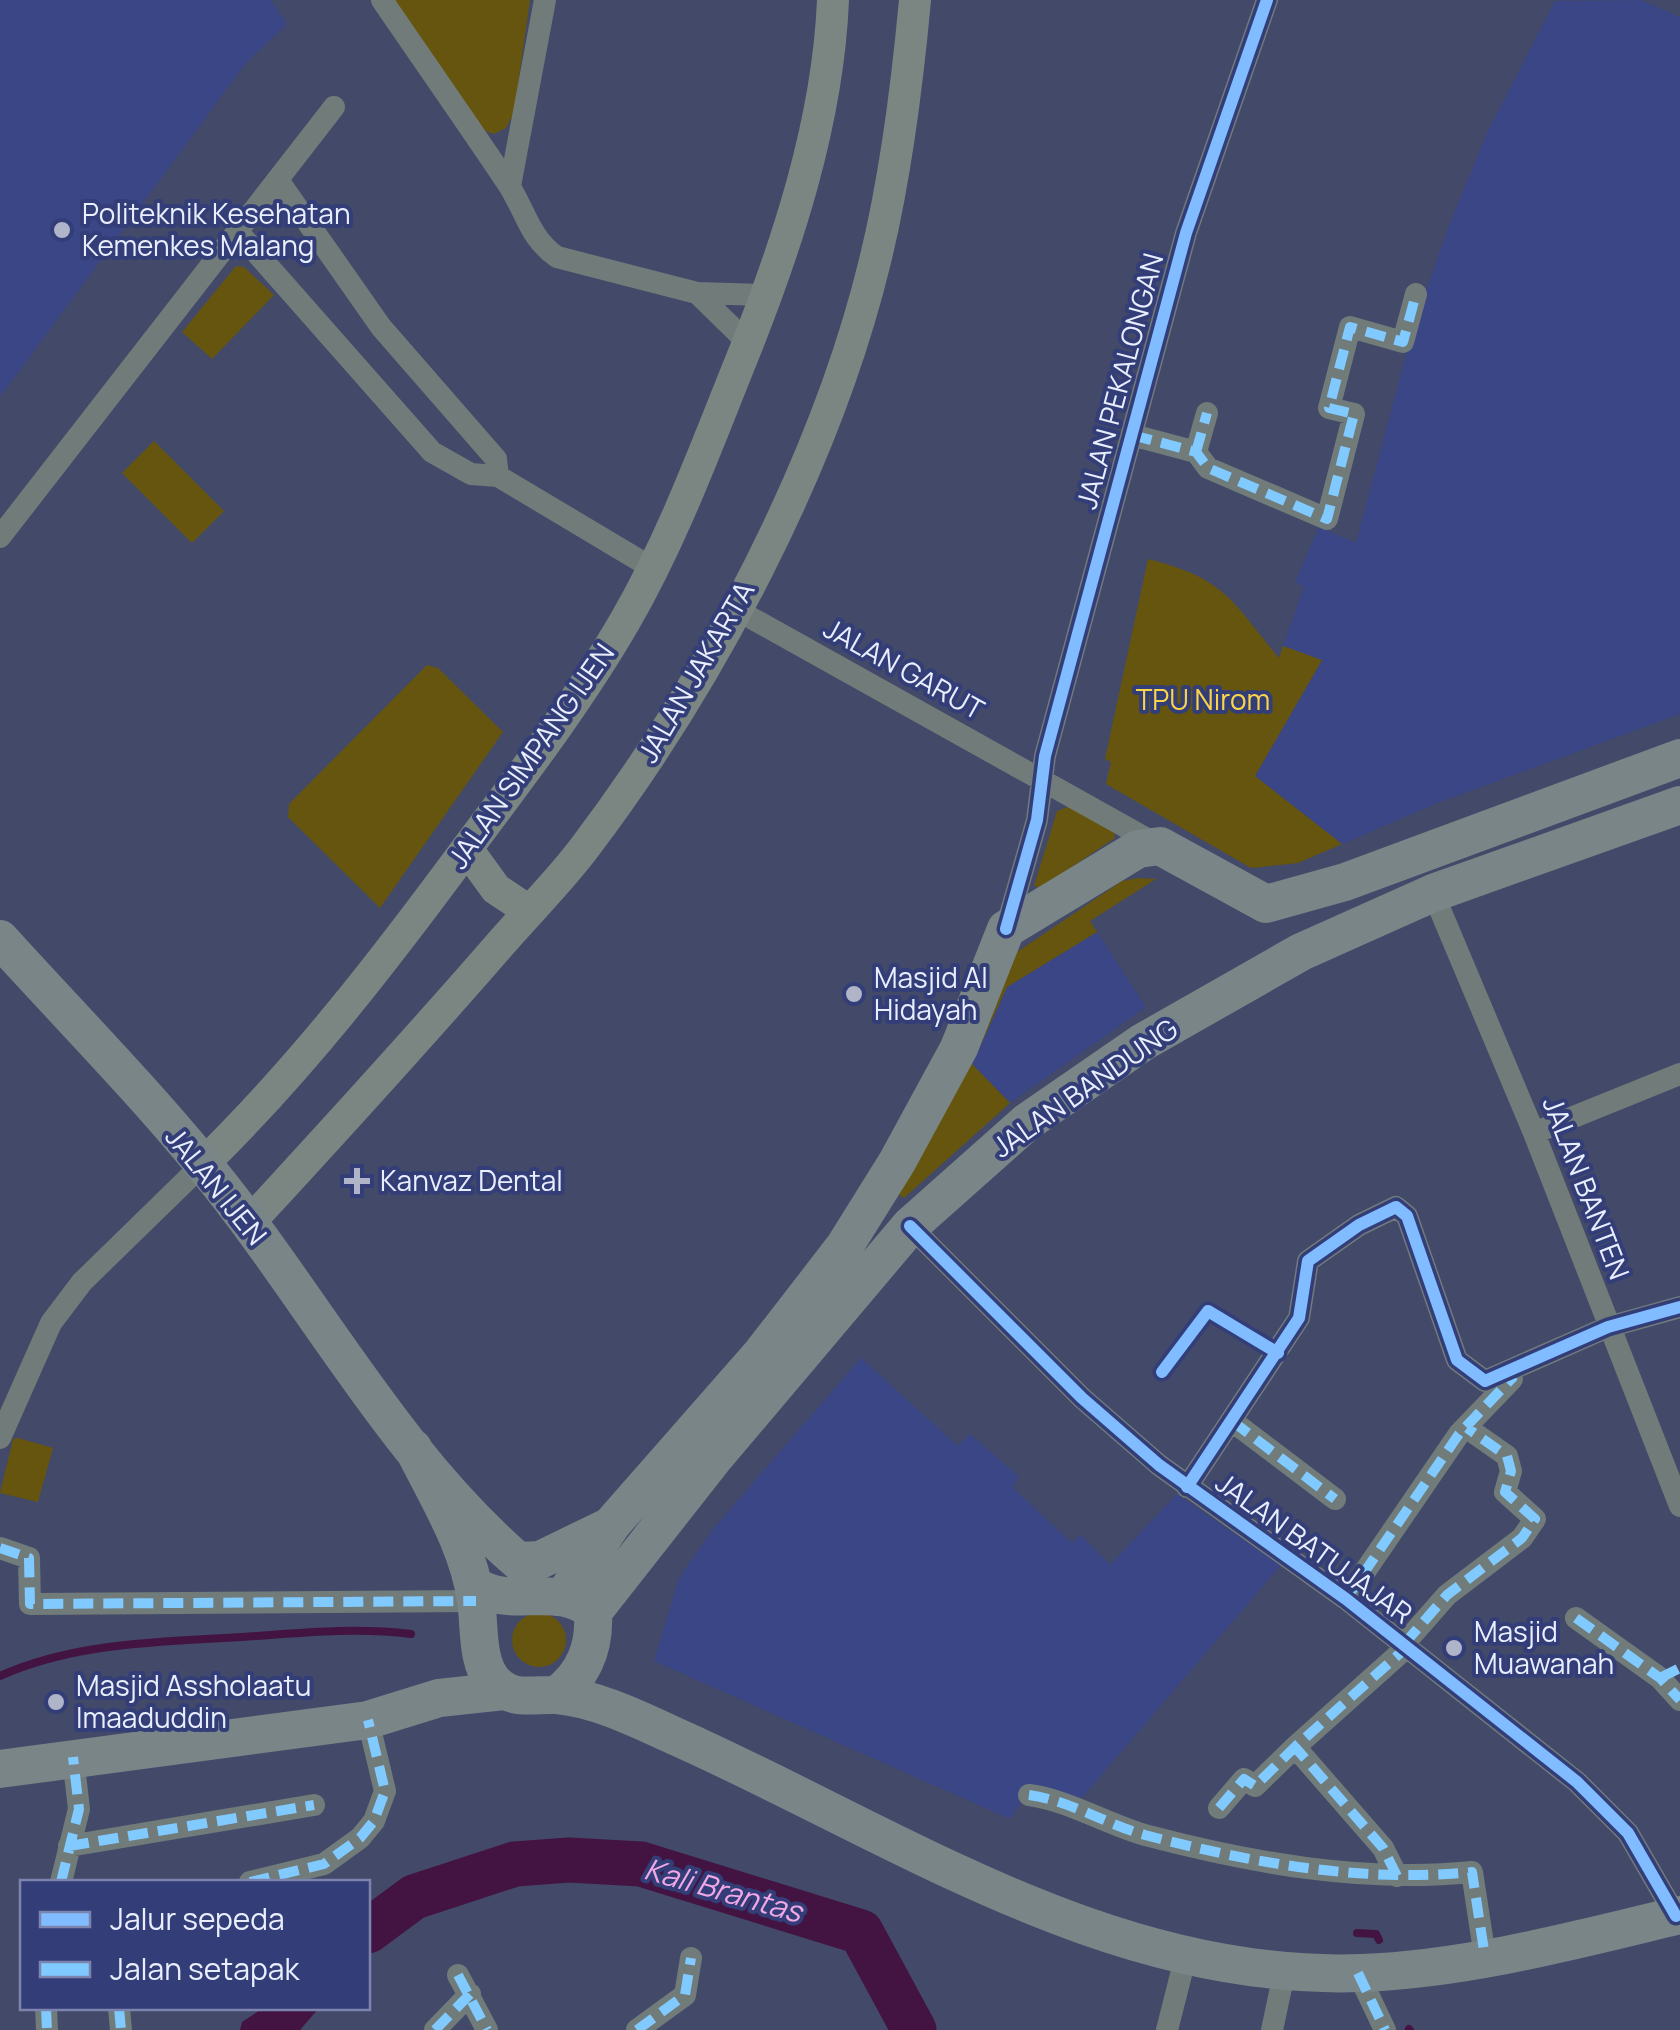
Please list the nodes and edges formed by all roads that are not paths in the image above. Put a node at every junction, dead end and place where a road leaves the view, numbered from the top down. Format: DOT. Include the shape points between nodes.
graph roads {
  1 [pos="382,0"];
  2 [pos="545,0"];
  3 [pos="833,0"];
  4 [pos="915,0"];
  5 [pos="1266,0"];
  6 [pos="334,107"];
  7 [pos="278,180"];
  8 [pos="510,186"];
  9 [pos="239,233"];
  10 [pos="697,293"];
  11 [pos="1416,294"];
  12 [pos="766,295"];
  13 [pos="748,343"];
  14 [pos="441,398"];
  15 [pos="1207,413"];
  16 [pos="411,430"];
  17 [pos="1132,435"];
  18 [pos="1196,452"];
  19 [pos="498,476"];
  20 [pos="0,537"];
  21 [pos="652,568"];
  22 [pos="737,610"];
  23 [pos="1680,758"];
  24 [pos="1041,780"];
  25 [pos="1680,806"];
  26 [pos="1160,846"];
  27 [pos="466,849"];
  28 [pos="1433,893"];
  29 [pos="1266,904"];
  30 [pos="529,910"];
  31 [pos="1006,929"];
  32 [pos="0,939"];
  33 [pos="1253,978"];
  34 [pos="1680,1074"];
  35 [pos="1534,1133"];
  36 [pos="203,1164"];
  37 [pos="248,1224"];
  38 [pos="910,1226"];
  39 [pos="1680,1307"];
  40 [pos="1608,1327"];
  41 [pos="1525,1367"];
  42 [pos="1232,1421"];
  43 [pos="1467,1428"];
  44 [pos="0,1438"];
  45 [pos="413,1448"];
  46 [pos="1187,1488"];
  47 [pos="1335,1500"];
  48 [pos="1680,1506"];
  49 [pos="612,1524"];
  50 [pos="0,1548"];
  51 [pos="475,1593"];
  52 [pos="1346,1599"];
  53 [pos="579,1604"];
  54 [pos="1576,1618"];
  55 [pos="1406,1646"];
  56 [pos="1670,1673"];
  57 [pos="504,1691"];
  58 [pos="556,1695"];
  59 [pos="1680,1700"];
  60 [pos="368,1720"];
  61 [pos="1295,1747"];
  62 [pos="72,1757"];
  63 [pos="0,1768"];
  64 [pos="1029,1796"];
  65 [pos="314,1805"];
  66 [pos="1219,1808"];
  67 [pos="69,1846"];
  68 [pos="1397,1876"];
  69 [pos="61,1880"];
  70 [pos="258,1880"];
  71 [pos="1678,1916"];
  72 [pos="1186,1955"];
  73 [pos="1485,1957"];
  74 [pos="692,1958"];
  75 [pos="1285,1969"];
  76 [pos="1358,1973"];
  77 [pos="435,2030"];
  78 [pos="487,2030"];
  79 [pos="637,2030"];
  80 [pos="1167,2030"];
  81 [pos="1272,2030"];
  82 [pos="1385,2030"];
  1 -- 8 [label="street"];
  2 -- 8 [label="street"];
  3 -- 12 [label="main road, JALAN SIMPANG IJEN" via="812,141"];
  4 -- 22 [label="main road, JALAN JAKARTA" via="898,148 874,262 843,366"];
  5 -- 17 [label="street, JALAN PEKALONGAN" via="1186,232"];
  6 -- 7 [label="street"];
  7 -- 9 [label="street"];
  7 -- 14 [label="street" via="380,327"];
  8 -- 10 [label="street" via="529,230 557,257"];
  9 -- 16 [label="street"];
  9 -- 20 [label="street"];
  10 -- 12 [label="street"];
  10 -- 13 [label="street"];
  11 -- 18 [label="street" via="1403,342 1350,327 1329,408 1354,414 1328,519 1208,468"];
  12 -- 13 [label="main road, JALAN SIMPANG IJEN"];
  13 -- 21 [label="main road, JALAN SIMPANG IJEN"];
  14 -- 16 [label="street"];
  14 -- 19 [label="street" via="496,459"];
  15 -- 18 [label="street"];
  16 -- 19 [label="street" via="462,470"];
  17 -- 18 [label="street"];
  17 -- 24 [label="street, JALAN PEKALONGAN"];
  19 -- 21 [label="street"];
  21 -- 27 [label="main road, JALAN SIMPANG IJEN" via="544,747"];
  22 -- 24 [label="street, JALAN GARUT"];
  22 -- 30 [label="main road, JALAN JAKARTA" via="655,747 584,849"];
  23 -- 29 [label="main road" via="1345,882"];
  24 -- 26 [label="street"];
  24 -- 31 [label="street" via="1037,820"];
  25 -- 28 [label="main road, JALAN BANDUNG"];
  26 -- 29 [label="main road"];
  26 -- 31 [label="main road" via="1110,863"];
  27 -- 30 [label="main road" via="496,888"];
  27 -- 36 [label="main road, JALAN SIMPANG IJEN" via="346,1010"];
  28 -- 33 [label="main road, JALAN BANDUNG"];
  28 -- 35 [label="street, JALAN BANTEN"];
  29 -- 33 [label="main road" via="1263,953"];
  30 -- 37 [label="main road, JALAN JAKARTA"];
  31 -- 49 [label="main road" via="959,1048 844,1247 762,1353"];
  32 -- 36 [label="main road, JALAN IJEN"];
  33 -- 38 [label="main road, JALAN BANDUNG" via="1026,1122"];
  34 -- 35 [label="street"];
  35 -- 40 [label="street, JALAN BANTEN"];
  36 -- 37 [label="main road, JALAN IJEN"];
  36 -- 44 [label="street" via="82,1282 51,1323"];
  37 -- 45 [label="main road, JALAN IJEN"];
  38 -- 46 [label="street, JALAN BATUJAJAR" via="1082,1398"];
  38 -- 53 [label="main road, JALAN BANDUNG" via="714,1458"];
  39 -- 40 [label="street"];
  40 -- 41 [label="street"];
  40 -- 48 [label="street, JALAN BANTEN"];
  41 -- 42 [label="street" via="1488,1381 1457,1360 1407,1216 1396,1207 1308,1261 1302,1312"];
  41 -- 43 [label="street"];
  42 -- 46 [label="street"];
  42 -- 47 [label="street"];
  43 -- 52 [label="street"];
  43 -- 55 [label="street" via="1507,1456 1512,1471 1506,1492 1535,1519 1522,1538 1448,1595"];
  45 -- 49 [label="main road, JALAN IJEN" via="518,1561 540,1560"];
  45 -- 51 [label="main road, JALAN IJEN" via="454,1530"];
  46 -- 52 [label="street, JALAN BATUJAJAR"];
  49 -- 53 [label="main road"];
  50 -- 51 [label="street" via="29,1558 30,1604"];
  51 -- 53 [label="main road"];
  51 -- 57 [label="main road, JALAN IJEN" via="486,1671"];
  52 -- 55 [label="street, JALAN BATUJAJAR"];
  53 -- 58 [label="main road" via="594,1634 581,1673"];
  54 -- 56 [label="street"];
  55 -- 61 [label="street"];
  55 -- 71 [label="street, JALAN BATUJAJAR" via="1600,1803 1628,1833"];
  56 -- 59 [label="street"];
  57 -- 58 [label="main road"];
  57 -- 60 [label="main road" via="439,1698"];
  58 -- 72 [label="main road" via="631,1716 1063,1921"];
  60 -- 62 [label="main road"];
  60 -- 70 [label="street" via="385,1791 374,1821 324,1864"];
  61 -- 66 [label="street" via="1254,1786 1244,1779"];
  61 -- 68 [label="street" via="1383,1848"];
  62 -- 63 [label="main road"];
  62 -- 67 [label="street" via="78,1809"];
  64 -- 68 [label="street" via="1196,1846"];
  65 -- 67 [label="street"];
  67 -- 69 [label="street"];
  68 -- 73 [label="street" via="1472,1872"];
  71 -- 73 [label="main road"];
  72 -- 75 [label="main road"];
  72 -- 80 [label="street"];
  73 -- 76 [label="main road"];
  74 -- 79 [label="street" via="685,1995"];
  75 -- 76 [label="main road"];
  75 -- 81 [label="street"];
  76 -- 82 [label="street"];
  77 -- 78 [label="street" via="464,1984"];
}
